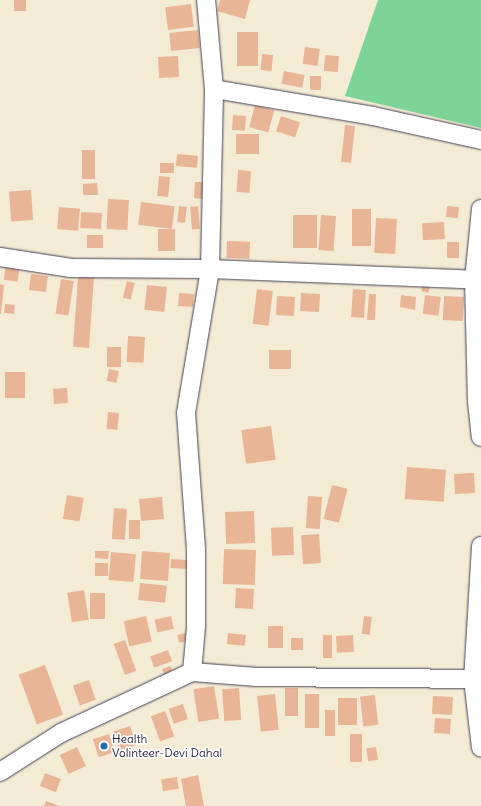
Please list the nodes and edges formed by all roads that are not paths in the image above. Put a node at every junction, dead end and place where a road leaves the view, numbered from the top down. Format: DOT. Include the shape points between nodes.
graph roads {
  1 [pos="206,0"];
  2 [pos="214,89"];
  3 [pos="481,140"];
  4 [pos="481,209"];
  5 [pos="0,257"];
  6 [pos="210,269"];
  7 [pos="477,280"];
  8 [pos="481,438"];
  9 [pos="481,546"];
  10 [pos="192,672"];
  11 [pos="477,679"];
  12 [pos="481,748"];
  13 [pos="0,772"];
  1 -- 2 [label="street"];
  2 -- 3 [label="street" via="373,116"];
  2 -- 6 [label="street"];
  4 -- 7 [label="street"];
  5 -- 6 [label="street" via="71,268"];
  6 -- 7 [label="street"];
  6 -- 10 [label="street" via="186,414 196,549 196,627"];
  7 -- 8 [label="street" via="477,401"];
  9 -- 11 [label="street"];
  10 -- 11 [label="street" via="257,677"];
  10 -- 13 [label="street" via="61,733"];
  11 -- 12 [label="street"];
}
